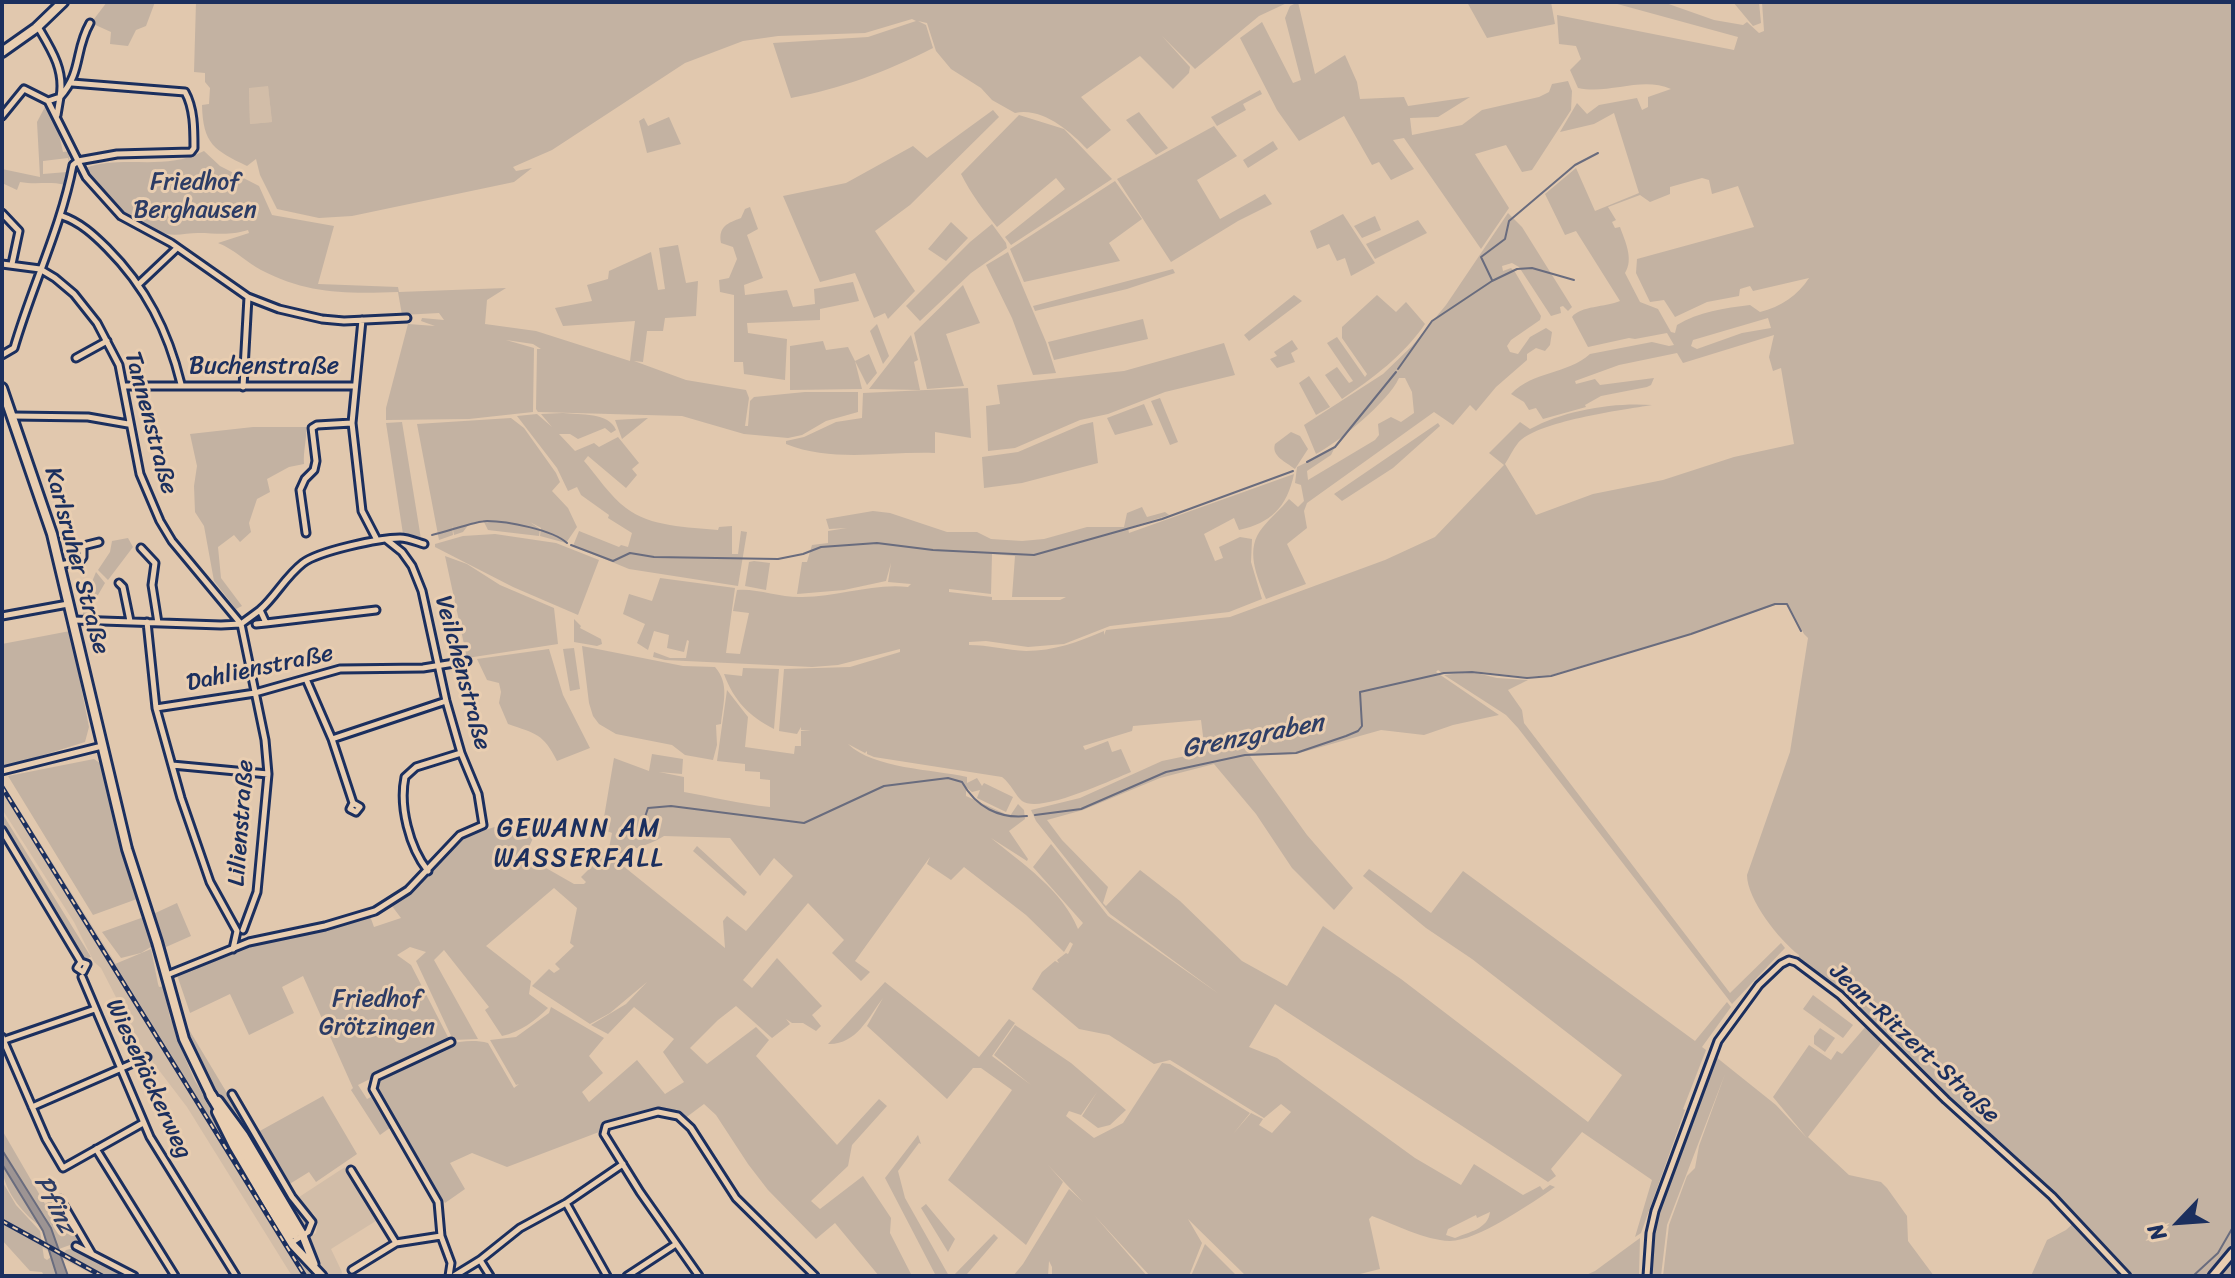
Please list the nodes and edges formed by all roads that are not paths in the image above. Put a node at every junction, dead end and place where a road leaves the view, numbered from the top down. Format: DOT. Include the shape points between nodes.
graph roads {
  1 [pos="58,3"];
  2 [pos="90,23"];
  3 [pos="38,27"];
  4 [pos="4,46"];
  5 [pos="72,83"];
  6 [pos="60,97"];
  7 [pos="48,101"];
  8 [pos="57,115"];
  9 [pos="2,116"];
  10 [pos="78,161"];
  11 [pos="2,213"];
  12 [pos="62,216"];
  13 [pos="177,248"];
  14 [pos="2,264"];
  15 [pos="12,264"];
  16 [pos="40,269"];
  17 [pos="139,284"];
  18 [pos="248,297"];
  19 [pos="407,318"];
  20 [pos="362,320"];
  21 [pos="107,341"];
  22 [pos="2,355"];
  23 [pos="76,358"];
  24 [pos="181,384"];
  25 [pos="125,386"];
  26 [pos="355,386"];
  27 [pos="243,387"];
  28 [pos="2,388"];
  29 [pos="13,416"];
  30 [pos="352,423"];
  31 [pos="128,424"];
  32 [pos="306,533"];
  33 [pos="376,538"];
  34 [pos="387,540"];
  35 [pos="416,541"];
  36 [pos="99,542"];
  37 [pos="424,544"];
  38 [pos="141,548"];
  39 [pos="402,552"];
  40 [pos="60,565"];
  41 [pos="119,583"];
  42 [pos="69,604"];
  43 [pos="260,610"];
  44 [pos="376,610"];
  45 [pos="2,616"];
  46 [pos="73,620"];
  47 [pos="130,621"];
  48 [pos="147,622"];
  49 [pos="158,623"];
  50 [pos="266,623"];
  51 [pos="241,624"];
  52 [pos="256,624"];
  53 [pos="467,661"];
  54 [pos="438,665"];
  55 [pos="306,679"];
  56 [pos="255,693"];
  57 [pos="446,701"];
  58 [pos="156,708"];
  59 [pos="332,739"];
  60 [pos="103,746"];
  61 [pos="461,753"];
  62 [pos="172,765"];
  63 [pos="2,771"];
  64 [pos="268,774"];
  65 [pos="353,803"];
  66 [pos="2,830"];
  67 [pos="428,871"];
  68 [pos="240,930"];
  69 [pos="249,942"];
  70 [pos="233,949"];
  71 [pos="81,962"];
  72 [pos="166,976"];
  73 [pos="82,977"];
  74 [pos="95,1009"];
  75 [pos="3,1040"];
  76 [pos="451,1042"];
  77 [pos="147,1057"];
  78 [pos="121,1069"];
  79 [pos="232,1094"];
  80 [pos="211,1095"];
  81 [pos="32,1107"];
  82 [pos="143,1123"];
  83 [pos="96,1149"];
  84 [pos="623,1164"];
  85 [pos="351,1170"];
  86 [pos="60,1199"];
  87 [pos="566,1203"];
  88 [pos="441,1236"];
  89 [pos="296,1238"];
  90 [pos="396,1243"];
  91 [pos="676,1244"];
  92 [pos="76,1246"];
  93 [pos="2233,1252"];
  94 [pos="93,1255"];
  95 [pos="480,1260"];
  96 [pos="352,1270"];
  97 [pos="319,1273"];
  98 [pos="134,1276"];
  99 [pos="175,1276"];
  100 [pos="236,1276"];
  101 [pos="452,1276"];
  102 [pos="490,1276"];
  103 [pos="607,1276"];
  104 [pos="627,1276"];
  105 [pos="699,1276"];
  106 [pos="815,1276"];
  107 [pos="1647,1276"];
  108 [pos="2127,1276"];
  109 [pos="2213,1276"];
  1 -- 3 [label="main road"];
  2 -- 5 [label="street"];
  3 -- 4 [label="main road"];
  3 -- 6 [label="street" via="59,67"];
  5 -- 6 [label="street"];
  5 -- 10 [label="street" via="185,92 191,106 191,152"];
  6 -- 7 [label="street"];
  6 -- 8 [label="street"];
  7 -- 8 [label="street"];
  7 -- 9 [label="street" via="24,89"];
  8 -- 10 [label="street"];
  10 -- 12 [label="street"];
  10 -- 13 [label="street" via="92,186 121,216"];
  11 -- 15 [label="street" via="19,231"];
  12 -- 16 [label="street"];
  12 -- 17 [label="street" via="96,236"];
  13 -- 17 [label="street"];
  13 -- 18 [label="street"];
  14 -- 15 [label="street, Tannenstraße"];
  15 -- 16 [label="street, Tannenstraße"];
  16 -- 21 [label="street, Tannenstraße" via="74,294"];
  16 -- 22 [label="street" via="14,348"];
  17 -- 24 [label="street" via="168,339"];
  18 -- 20 [label="street" via="322,319"];
  18 -- 27 [label="street"];
  19 -- 20 [label="street"];
  20 -- 26 [label="street"];
  21 -- 23 [label="street"];
  21 -- 25 [label="street, Tannenstraße"];
  24 -- 25 [label="street, Buchenstraße"];
  24 -- 27 [label="street, Buchenstraße"];
  25 -- 31 [label="street, Tannenstraße"];
  26 -- 27 [label="street, Buchenstraße"];
  26 -- 30 [label="street"];
  28 -- 29 [label="main road, Karlsruher Straße"];
  29 -- 31 [label="street" via="88,417"];
  29 -- 40 [label="main road, Karlsruher Straße"];
  30 -- 32 [label="street" via="314,426 314,470 300,490"];
  30 -- 33 [label="street" via="362,511"];
  31 -- 51 [label="street, Tannenstraße" via="140,474 163,528"];
  33 -- 34 [label="street"];
  33 -- 43 [label="street" via="306,561"];
  34 -- 35 [label="street"];
  34 -- 39 [label="street, Veilchenstraße"];
  35 -- 37 [label="street"];
  35 -- 39 [label="street"];
  36 -- 40 [label="street" via="83,546 80,561"];
  38 -- 49 [label="street" via="155,563 152,585"];
  39 -- 54 [label="street, Veilchenstraße" via="422,591"];
  40 -- 42 [label="main road, Karlsruher Straße"];
  41 -- 47 [label="street"];
  42 -- 45 [label="street"];
  42 -- 46 [label="main road, Karlsruher Straße"];
  43 -- 50 [label="street"];
  43 -- 51 [label="street"];
  44 -- 50 [label="street"];
  46 -- 47 [label="street"];
  46 -- 60 [label="main road, Karlsruher Straße"];
  47 -- 48 [label="street"];
  48 -- 49 [label="street"];
  48 -- 58 [label="street"];
  49 -- 51 [label="street"];
  50 -- 52 [label="street"];
  51 -- 56 [label="street, Lilienstraße"];
  53 -- 54 [label="street, Dahlienstraße"];
  54 -- 55 [label="street, Dahlienstraße" via="340,669"];
  54 -- 57 [label="street, Veilchenstraße"];
  55 -- 56 [label="street, Dahlienstraße"];
  55 -- 59 [label="street"];
  56 -- 58 [label="street, Dahlienstraße"];
  56 -- 64 [label="street, Lilienstraße"];
  57 -- 59 [label="street"];
  57 -- 61 [label="street, Veilchenstraße"];
  58 -- 62 [label="street"];
  59 -- 65 [label="street"];
  60 -- 63 [label="street"];
  60 -- 72 [label="main road, Karlsruher Straße" via="127,849"];
  61 -- 67 [label="street, Veilchenstraße" via="478,794 483,825 460,835"];
  61 -- 67 [label="street" via="416,767 405,777 406,819"];
  62 -- 64 [label="street"];
  62 -- 68 [label="street" via="197,850 228,918"];
  64 -- 68 [label="street, Lilienstraße" via="257,892"];
  66 -- 71 [label="street"];
  67 -- 69 [label="street" via="399,897 366,915"];
  68 -- 69 [label="street"];
  68 -- 70 [label="street, Lilienstraße"];
  69 -- 70 [label="street"];
  70 -- 72 [label="street"];
  72 -- 80 [label="main road, Karlsruher Straße" via="187,1048"];
  73 -- 74 [label="street, Wiesenäckerweg"];
  74 -- 75 [label="street"];
  74 -- 78 [label="street, Wiesenäckerweg"];
  75 -- 81 [label="street"];
  76 -- 88 [label="street" via="379,1075 373,1085 438,1202"];
  77 -- 78 [label="street"];
  78 -- 81 [label="street"];
  78 -- 82 [label="street, Wiesenäckerweg"];
  79 -- 89 [label="street" via="309,1217 311,1227"];
  80 -- 89 [label="highway"];
  81 -- 83 [label="street" via="63,1168"];
  82 -- 83 [label="street"];
  82 -- 100 [label="street, Wiesenäckerweg"];
  83 -- 99 [label="street"];
  84 -- 87 [label="street"];
  84 -- 91 [label="street"];
  84 -- 106 [label="street" via="603,1130 658,1112 678,1116 736,1198"];
  85 -- 90 [label="street"];
  86 -- 94 [label="street"];
  87 -- 95 [label="street" via="520,1228"];
  87 -- 103 [label="street"];
  88 -- 90 [label="street"];
  88 -- 101 [label="street"];
  89 -- 97 [label="street"];
  89 -- 97 [label="street"];
  90 -- 96 [label="street"];
  91 -- 104 [label="street"];
  91 -- 105 [label="street"];
  92 -- 94 [label="street"];
  93 -- 109 [label="street"];
  94 -- 98 [label="street"];
  95 -- 101 [label="street"];
  95 -- 102 [label="street"];
  107 -- 108 [label="street, Jean-Ritzert-Straße" via="1655,1211 1718,1041 1751,994 1789,960 1840,995 2052,1196"];
}
